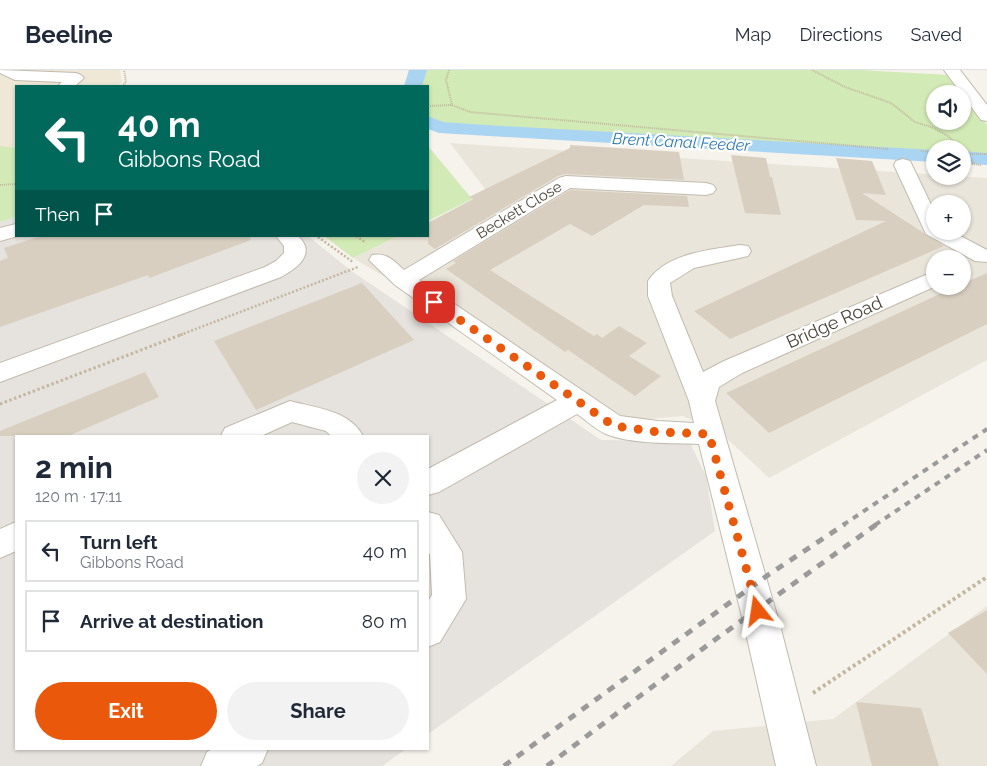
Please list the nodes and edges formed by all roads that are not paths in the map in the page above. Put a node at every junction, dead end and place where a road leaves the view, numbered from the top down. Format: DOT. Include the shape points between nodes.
graph roads {
  1 [pos="5,70"];
  2 [pos="952,70"];
  3 [pos="67,85"];
  4 [pos="987,116"];
  5 [pos="904,155"];
  6 [pos="706,189"];
  7 [pos="15,230"];
  8 [pos="0,235"];
  9 [pos="287,237"];
  10 [pos="740,251"];
  11 [pos="985,256"];
  12 [pos="380,260"];
  13 [pos="971,262"];
  14 [pos="403,280"];
  15 [pos="926,282"];
  16 [pos="0,372"];
  17 [pos="702,401"];
  18 [pos="576,402"];
  19 [pos="709,434"];
  20 [pos="237,435"];
  21 [pos="347,435"];
  22 [pos="429,483"];
  23 [pos="429,527"];
  24 [pos="15,536"];
  25 [pos="0,544"];
  26 [pos="429,629"];
  27 [pos="246,750"];
  28 [pos="222,766"];
  29 [pos="796,766"];
  1 -- 3 [label="street" via="15,75 76,78"];
  2 -- 4 [label="street"];
  5 -- 11 [label="street" via="933,230"];
  6 -- 14 [label="street, Beckett Close" via="566,182"];
  7 -- 8 [label="street"];
  9 -- 16 [label="street" via="295,245 294,256 273,272"];
  10 -- 17 [label="street" via="689,262 669,270 659,281 660,296"];
  11 -- 13 [label="street"];
  12 -- 14 [label="street"];
  14 -- 18 [label="street"];
  15 -- 17 [label="street, Bridge Road" via="733,366 707,382"];
  17 -- 19 [label="street"];
  18 -- 19 [label="street" via="614,426"];
  18 -- 22 [label="street"];
  19 -- 29 [label="street" via="763,629"];
  20 -- 21 [label="street" via="290,411 335,423"];
  23 -- 26 [label="street" via="446,552 449,599"];
  24 -- 25 [label="street"];
  27 -- 28 [label="street"];
}
